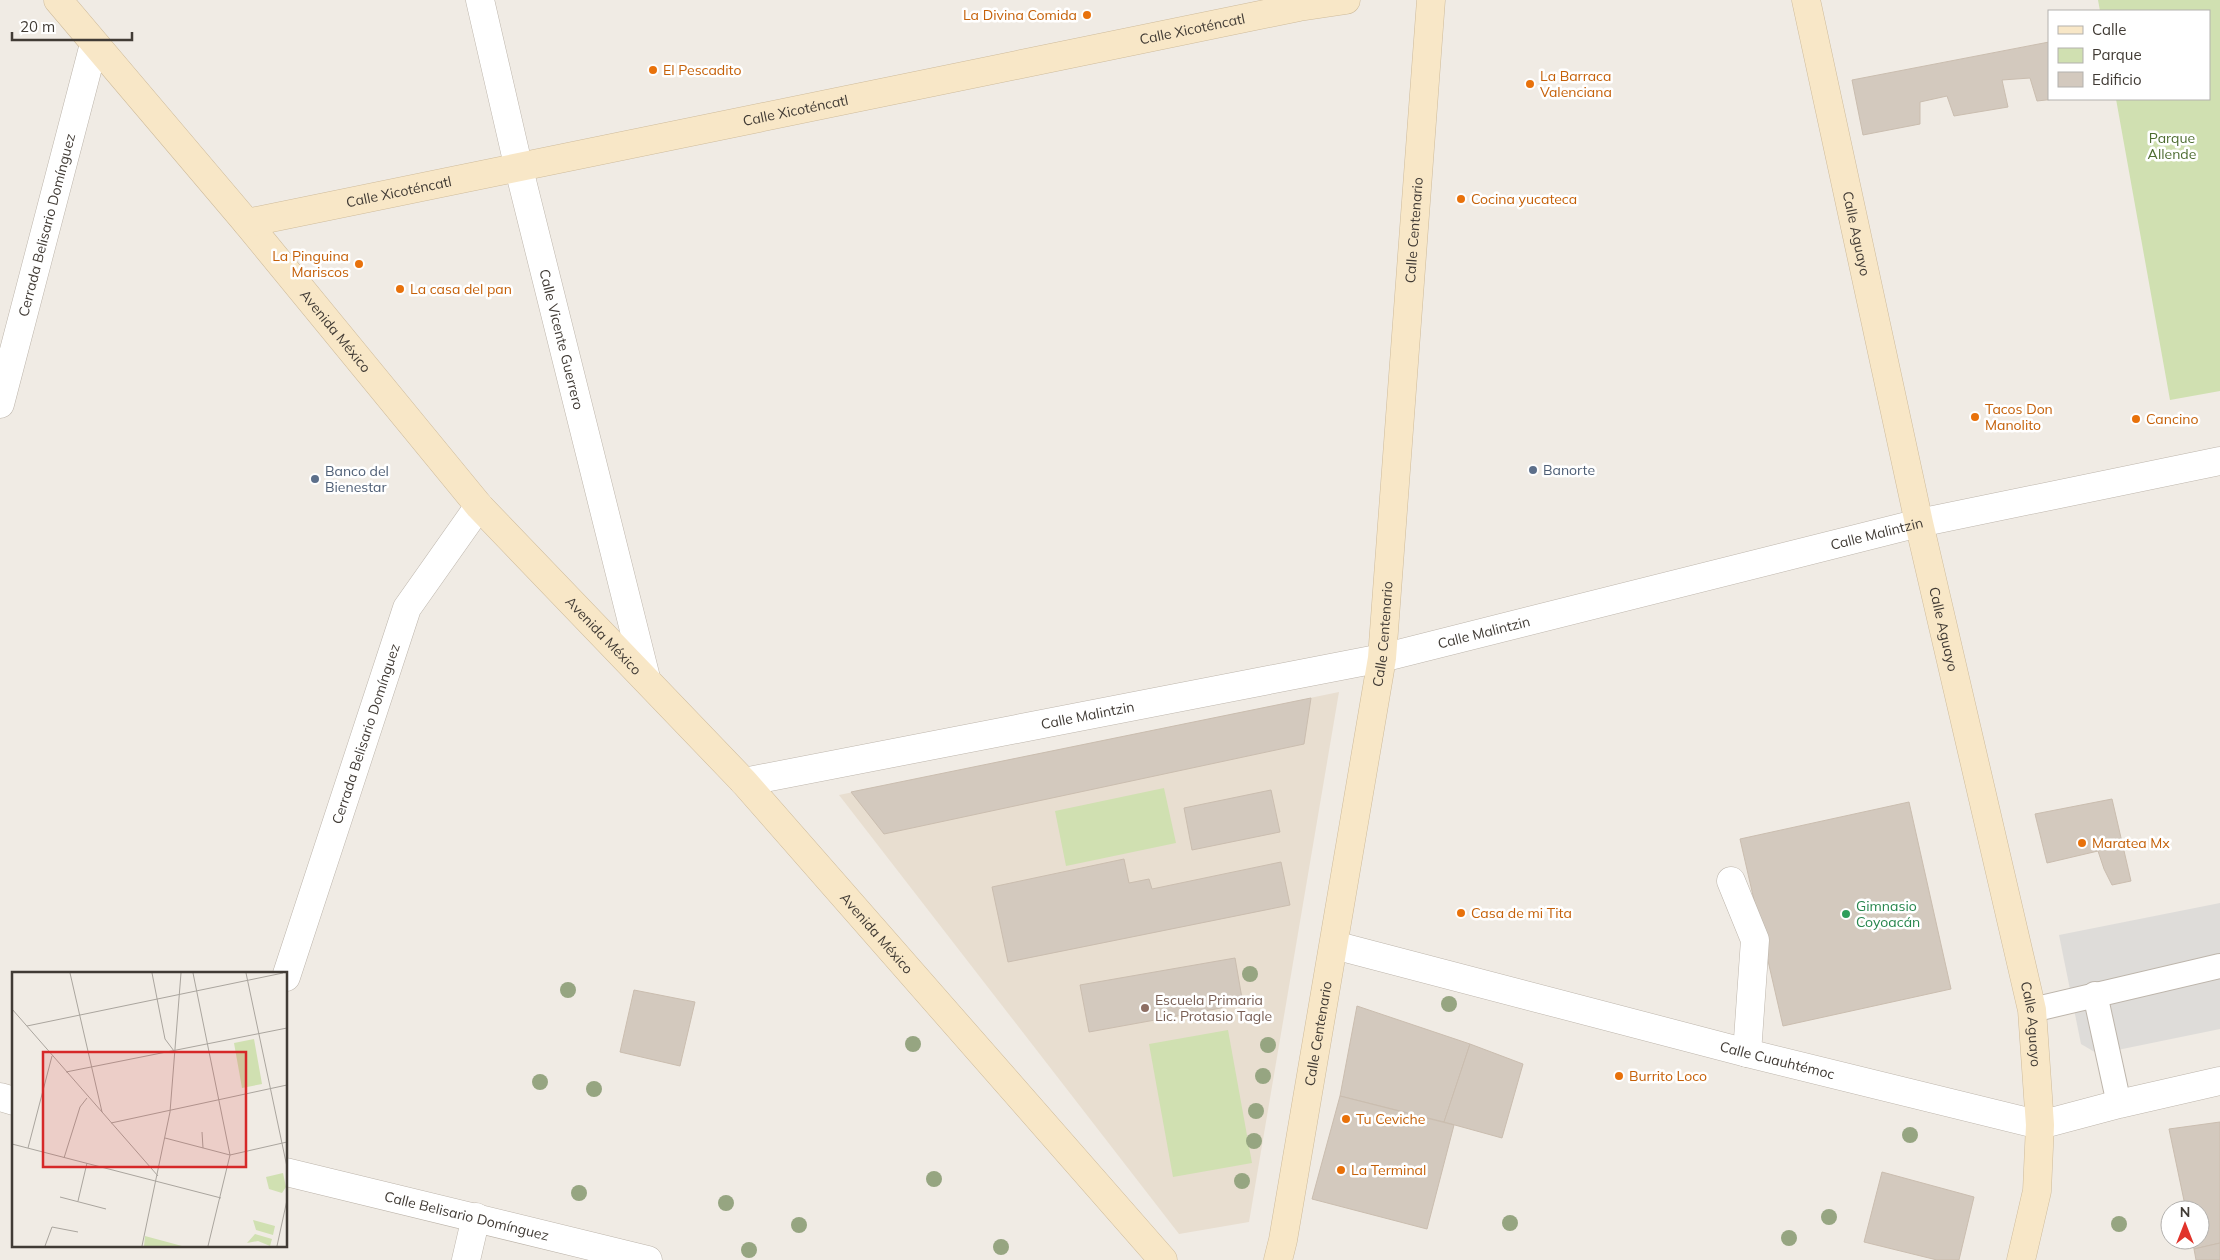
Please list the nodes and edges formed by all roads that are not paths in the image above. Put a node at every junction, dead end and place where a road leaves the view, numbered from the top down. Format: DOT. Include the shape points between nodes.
graph roads {
  1 [pos="58,0"];
  2 [pos="480,0"];
  3 [pos="1346,0"];
  4 [pos="1431,0"];
  5 [pos="1806,0"];
  6 [pos="94,44"];
  7 [pos="519,169"];
  8 [pos="247,223"];
  9 [pos="0,404"];
  10 [pos="2220,461"];
  11 [pos="479,506"];
  12 [pos="1919,523"];
  13 [pos="1382,658"];
  14 [pos="646,678"];
  15 [pos="744,782"];
  16 [pos="1731,881"];
  17 [pos="1334,945"];
  18 [pos="2220,966"];
  19 [pos="288,972"];
  20 [pos="2095,994"];
  21 [pos="2032,1010"];
  22 [pos="1747,1053"];
  23 [pos="2220,1081"];
  24 [pos="2119,1104"];
  25 [pos="2040,1126"];
  26 [pos="288,1172"];
  27 [pos="476,1217"];
  28 [pos="466,1260"];
  29 [pos="648,1260"];
  30 [pos="1163,1260"];
  31 [pos="1278,1260"];
  32 [pos="2022,1260"];
  1 -- 6 [label="street, Avenida México"];
  2 -- 7 [label="street, Calle Vicente Guerrero"];
  3 -- 7 [label="street, Calle Xicoténcatl" via="1299,7"];
  4 -- 13 [label="street, Calle Centenario"];
  5 -- 12 [label="street, Calle Aguayo"];
  6 -- 8 [label="street, Avenida México"];
  6 -- 9 [label="street, Cerrada Belisario Domínguez"];
  7 -- 8 [label="street, Calle Xicoténcatl"];
  7 -- 14 [label="street, Calle Vicente Guerrero"];
  8 -- 11 [label="street, Avenida México"];
  10 -- 12 [label="street, Calle Malintzin"];
  11 -- 14 [label="street, Avenida México"];
  11 -- 19 [label="street, Cerrada Belisario Domínguez" via="407,608"];
  12 -- 13 [label="street, Calle Malintzin"];
  12 -- 21 [label="street, Calle Aguayo"];
  13 -- 15 [label="street, Calle Malintzin"];
  13 -- 17 [label="street, Calle Centenario"];
  14 -- 15 [label="street, Avenida México"];
  15 -- 30 [label="street, Avenida México"];
  16 -- 22 [label="street" via="1755,940"];
  17 -- 22 [label="street, Calle Cuauhtémoc"];
  17 -- 31 [label="street, Calle Centenario"];
  18 -- 20 [label="lane"];
  20 -- 21 [label="lane"];
  20 -- 24 [label="lane"];
  21 -- 25 [label="street, Calle Aguayo"];
  22 -- 25 [label="street, Calle Cuauhtémoc"];
  23 -- 24 [label="street, Calle Cuauhtémoc"];
  24 -- 25 [label="street, Calle Cuauhtémoc"];
  25 -- 32 [label="street, Calle Aguayo" via="2036,1191"];
  26 -- 27 [label="street, Calle Belisario Domínguez"];
  27 -- 28 [label="street"];
  27 -- 29 [label="street, Calle Belisario Domínguez"];
}
